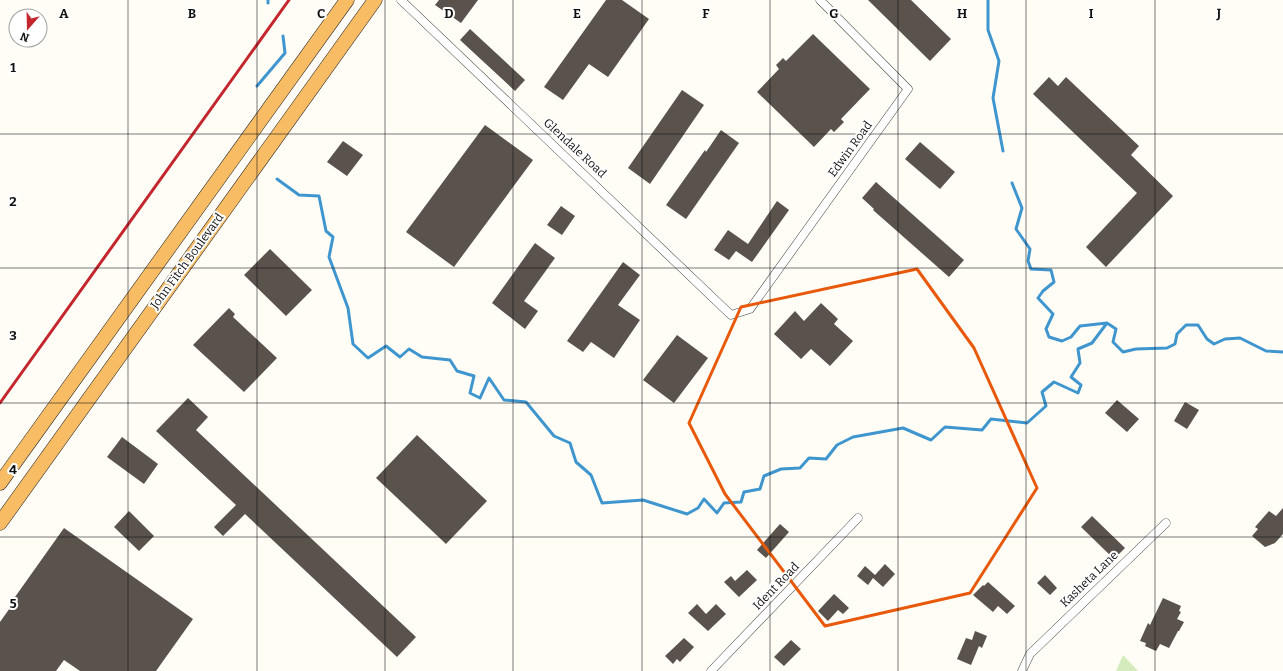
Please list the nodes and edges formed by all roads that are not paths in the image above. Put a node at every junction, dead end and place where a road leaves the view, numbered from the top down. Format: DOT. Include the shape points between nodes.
graph roads {
  1 [pos="346,0"];
  2 [pos="375,0"];
  3 [pos="401,0"];
  4 [pos="820,0"];
  5 [pos="731,315"];
  6 [pos="0,483"];
  7 [pos="858,518"];
  8 [pos="0,523"];
  9 [pos="1166,523"];
  10 [pos="711,671"];
  11 [pos="1022,671"];
  1 -- 6 [label="highway, John Fitch Boulevard"];
  2 -- 8 [label="highway, John Fitch Boulevard"];
  3 -- 5 [label="street, Glendale Road"];
  4 -- 5 [label="street, Edwin Road" via="908,89 750,309"];
  7 -- 10 [label="street, Ident Road"];
  9 -- 11 [label="street, Kasheta Lane" via="1030,654"];
}
